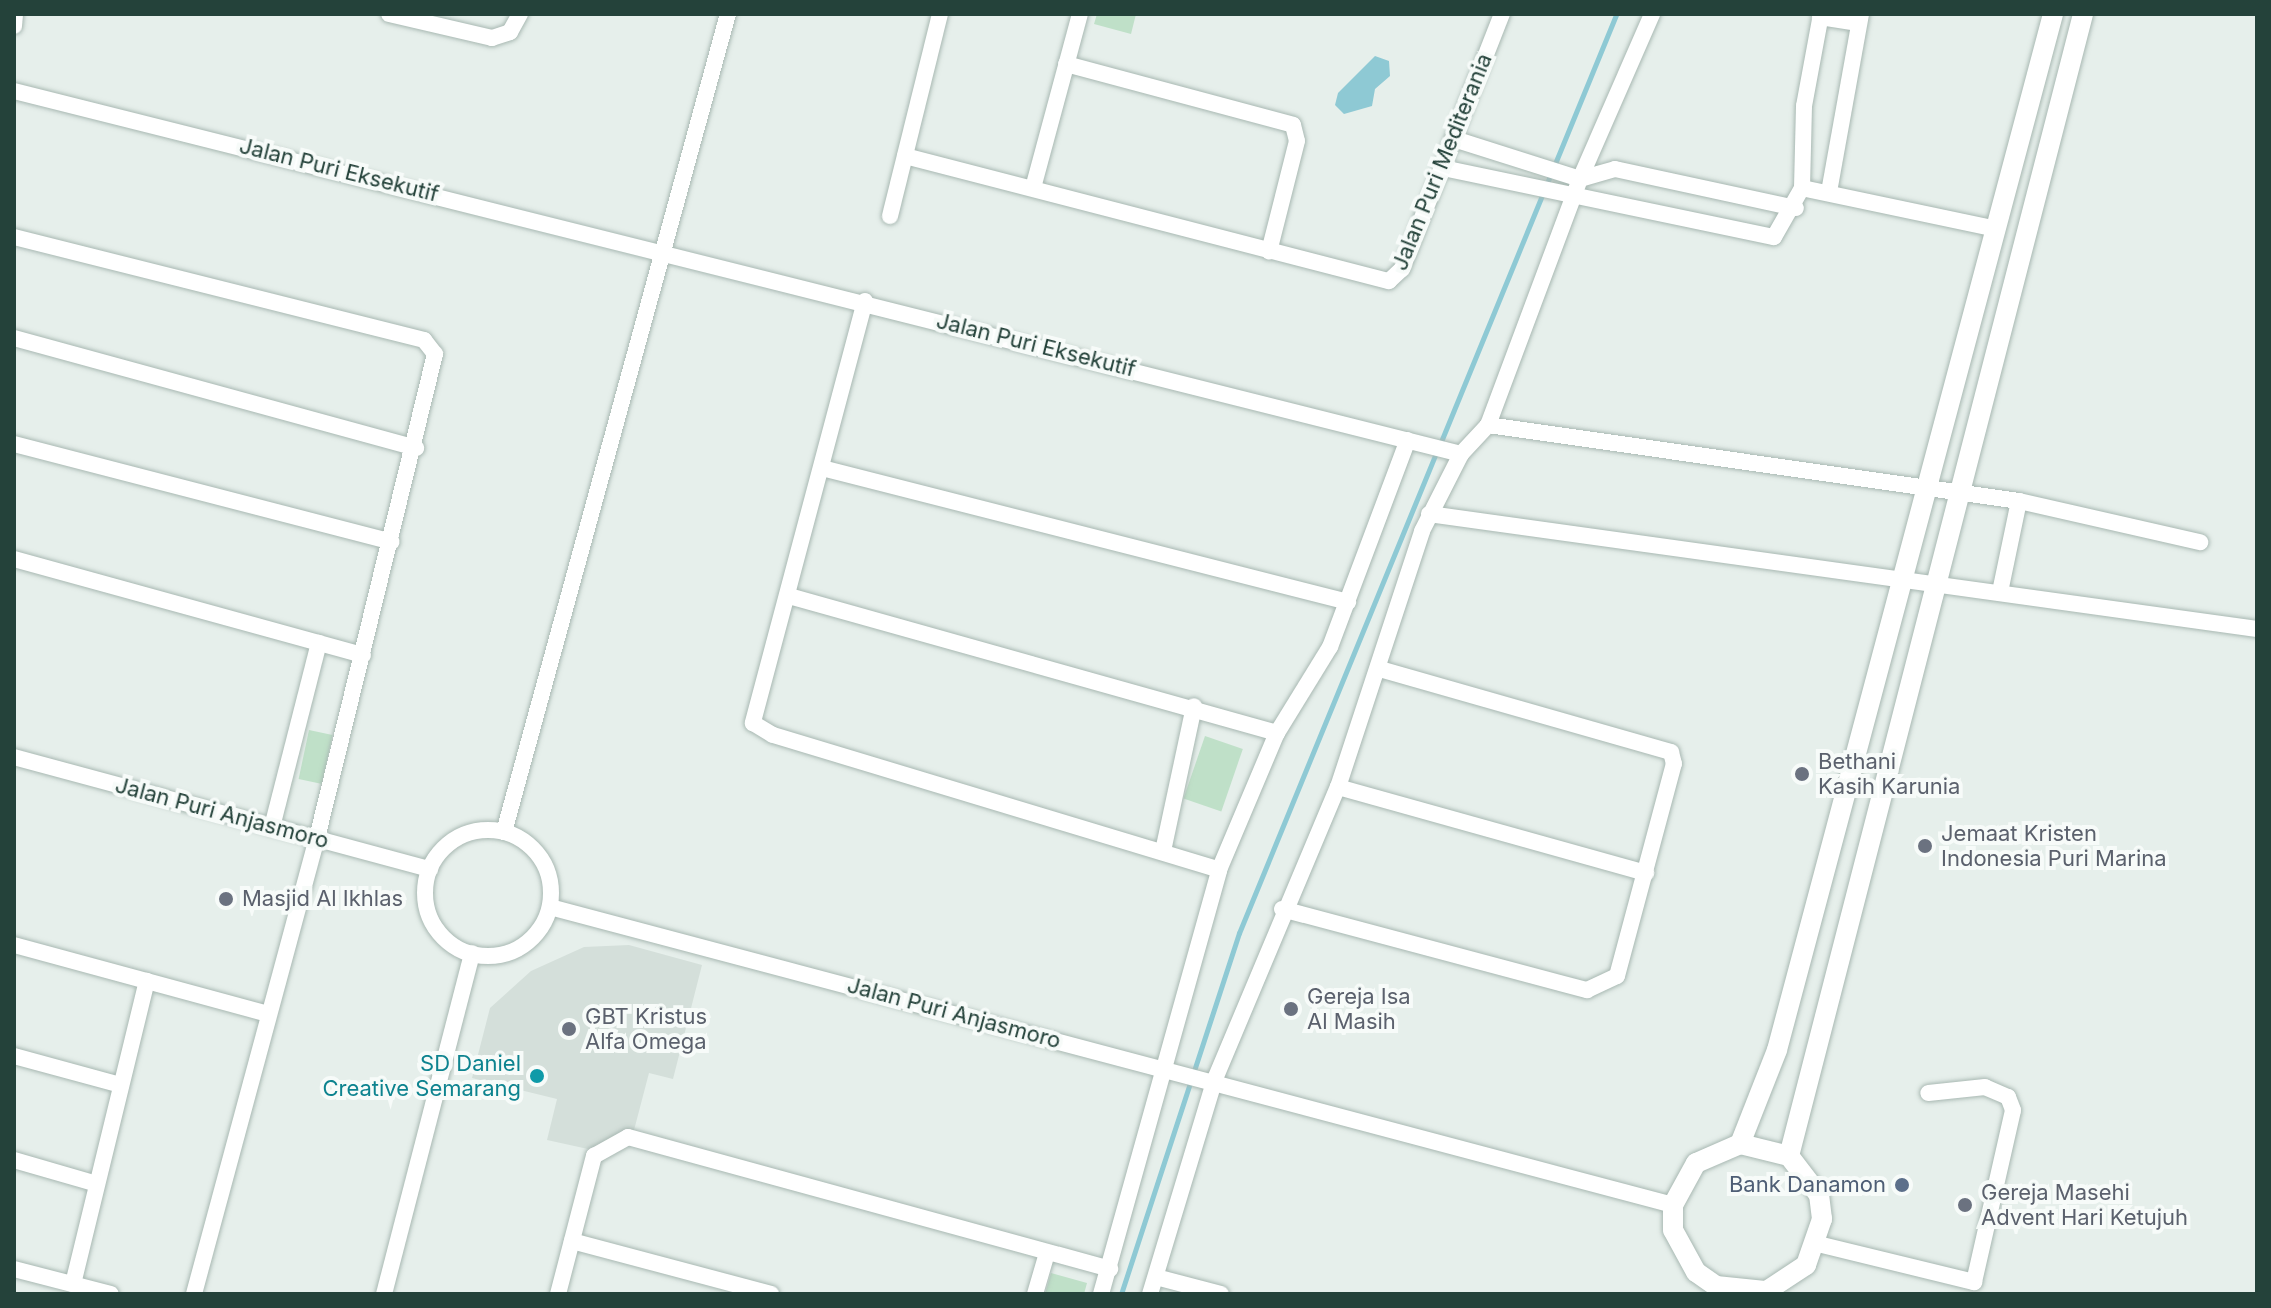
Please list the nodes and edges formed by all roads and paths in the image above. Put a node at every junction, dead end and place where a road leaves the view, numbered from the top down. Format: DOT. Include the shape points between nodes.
graph roads {
  1 [pos="15,14"];
  2 [pos="389,14"];
  3 [pos="520,14"];
  4 [pos="728,14"];
  5 [pos="940,14"];
  6 [pos="1080,14"];
  7 [pos="1502,14"];
  8 [pos="1652,14"];
  9 [pos="2053,14"];
  10 [pos="2083,14"];
  11 [pos="1820,15"];
  12 [pos="1860,19"];
  13 [pos="14,26"];
  14 [pos="1066,64"];
  15 [pos="14,91"];
  16 [pos="1454,139"];
  17 [pos="905,156"];
  18 [pos="1443,168"];
  19 [pos="1580,179"];
  20 [pos="1033,188"];
  21 [pos="1802,188"];
  22 [pos="1829,192"];
  23 [pos="1572,200"];
  24 [pos="1796,208"];
  25 [pos="890,216"];
  26 [pos="1992,228"];
  27 [pos="14,237"];
  28 [pos="665,248"];
  29 [pos="1269,252"];
  30 [pos="865,301"];
  31 [pos="14,338"];
  32 [pos="1488,425"];
  33 [pos="1412,441"];
  34 [pos="14,444"];
  35 [pos="416,448"];
  36 [pos="1461,454"];
  37 [pos="822,468"];
  38 [pos="1921,490"];
  39 [pos="1954,495"];
  40 [pos="2019,501"];
  41 [pos="1429,514"];
  42 [pos="392,542"];
  43 [pos="2200,542"];
  44 [pos="14,559"];
  45 [pos="1900,579"];
  46 [pos="1933,584"];
  47 [pos="2000,592"];
  48 [pos="789,596"];
  49 [pos="1348,602"];
  50 [pos="2257,629"];
  51 [pos="319,643"];
  52 [pos="363,655"];
  53 [pos="1380,669"];
  54 [pos="1194,706"];
  55 [pos="1865,729"];
  56 [pos="1277,733"];
  57 [pos="1894,736"];
  58 [pos="14,757"];
  59 [pos="1338,787"];
  60 [pos="272,827"];
  61 [pos="504,832"];
  62 [pos="317,838"];
  63 [pos="1163,851"];
  64 [pos="430,869"];
  65 [pos="1219,870"];
  66 [pos="1646,873"];
  67 [pos="550,907"];
  68 [pos="1282,909"];
  69 [pos="14,945"];
  70 [pos="472,953"];
  71 [pos="147,981"];
  72 [pos="268,1014"];
  73 [pos="14,1056"];
  74 [pos="1166,1068"];
  75 [pos="1211,1078"];
  76 [pos="121,1085"];
  77 [pos="1928,1093"];
  78 [pos="1740,1144"];
  79 [pos="1789,1156"];
  80 [pos="14,1160"];
  81 [pos="97,1184"];
  82 [pos="1673,1205"];
  83 [pos="572,1241"];
  84 [pos="1818,1244"];
  85 [pos="1047,1253"];
  86 [pos="14,1269"];
  87 [pos="1110,1269"];
  88 [pos="1696,1272"];
  89 [pos="1156,1277"];
  90 [pos="73,1284"];
  91 [pos="1192,1290"];
  92 [pos="1763,1292"];
  93 [pos="111,1294"];
  94 [pos="194,1294"];
  95 [pos="384,1294"];
  96 [pos="558,1294"];
  97 [pos="771,1294"];
  98 [pos="1035,1294"];
  99 [pos="1101,1294"];
  100 [pos="1150,1294"];
  101 [pos="1221,1294"];
  102 [pos="1701,1294"];
  1 -- 13 [label="street"];
  2 -- 3 [label="street" via="492,38 510,32"];
  4 -- 28 [label="street"];
  5 -- 17 [label="street"];
  6 -- 14 [label="street"];
  7 -- 16 [label="street, Jalan Puri Mediterania"];
  8 -- 19 [label="street"];
  9 -- 26 [label="street"];
  10 -- 39 [label="street"];
  11 -- 12 [label="street"];
  11 -- 21 [label="street" via="1804,106"];
  12 -- 22 [label="street"];
  14 -- 20 [label="street"];
  14 -- 29 [label="street" via="1293,125 1297,141"];
  15 -- 28 [label="street, Jalan Puri Eksekutif"];
  16 -- 18 [label="street, Jalan Puri Mediterania"];
  16 -- 19 [label="street"];
  17 -- 20 [label="street, Jalan Puri Mediterania"];
  17 -- 25 [label="street"];
  18 -- 23 [label="street"];
  18 -- 29 [label="street, Jalan Puri Mediterania" via="1392,280"];
  19 -- 23 [label="street"];
  19 -- 24 [label="street" via="1615,169"];
  20 -- 29 [label="street, Jalan Puri Mediterania"];
  21 -- 22 [label="street"];
  21 -- 24 [label="street"];
  22 -- 26 [label="street"];
  23 -- 24 [label="street" via="1765,239 1783,231"];
  23 -- 32 [label="street"];
  26 -- 38 [label="street"];
  27 -- 35 [label="street" via="424,340 433,348 435,369"];
  28 -- 30 [label="street, Jalan Puri Eksekutif"];
  28 -- 61 [label="street"];
  30 -- 33 [label="street, Jalan Puri Eksekutif"];
  30 -- 37 [label="street"];
  31 -- 35 [label="street"];
  32 -- 36 [label="street"];
  32 -- 38 [label="street"];
  33 -- 36 [label="street, Jalan Puri Eksekutif"];
  33 -- 49 [label="street"];
  34 -- 42 [label="street"];
  35 -- 42 [label="street"];
  36 -- 41 [label="street"];
  37 -- 48 [label="street"];
  37 -- 49 [label="street"];
  38 -- 39 [label="street"];
  38 -- 45 [label="street"];
  39 -- 40 [label="street"];
  39 -- 46 [label="street"];
  40 -- 43 [label="street"];
  40 -- 47 [label="street"];
  41 -- 45 [label="street"];
  41 -- 53 [label="street"];
  42 -- 52 [label="street"];
  44 -- 51 [label="street"];
  45 -- 46 [label="street"];
  45 -- 55 [label="street"];
  46 -- 47 [label="street"];
  46 -- 57 [label="street"];
  47 -- 50 [label="street"];
  48 -- 54 [label="street"];
  48 -- 63 [label="street" via="753,713 758,728"];
  49 -- 56 [label="street" via="1330,647"];
  51 -- 52 [label="street"];
  51 -- 60 [label="street"];
  52 -- 62 [label="street"];
  53 -- 59 [label="street"];
  53 -- 66 [label="street" via="1671,752 1674,764"];
  54 -- 56 [label="street"];
  54 -- 63 [label="street"];
  55 -- 57 [label="street"];
  55 -- 78 [label="street" via="1777,1050"];
  56 -- 65 [label="street"];
  57 -- 79 [label="street"];
  58 -- 60 [label="street, Jalan Puri Anjasmoro"];
  59 -- 66 [label="street"];
  59 -- 68 [label="street"];
  60 -- 62 [label="street, Jalan Puri Anjasmoro"];
  61 -- 64 [label="street" via="467,834"];
  61 -- 67 [label="street" via="522,839 547,869"];
  62 -- 64 [label="street, Jalan Puri Anjasmoro"];
  62 -- 72 [label="street"];
  63 -- 65 [label="street"];
  64 -- 70 [label="street" via="425,891 433,921"];
  65 -- 74 [label="street"];
  66 -- 68 [label="street" via="1617,976 1587,990"];
  67 -- 70 [label="street" via="529,941 512,951"];
  67 -- 74 [label="street, Jalan Puri Anjasmoro"];
  68 -- 75 [label="street"];
  69 -- 71 [label="street"];
  70 -- 95 [label="street"];
  71 -- 72 [label="street"];
  71 -- 76 [label="street"];
  72 -- 94 [label="street"];
  73 -- 76 [label="street"];
  74 -- 75 [label="street, Jalan Puri Anjasmoro"];
  74 -- 87 [label="street"];
  75 -- 82 [label="street, Jalan Puri Anjasmoro"];
  75 -- 89 [label="street"];
  76 -- 81 [label="street"];
  77 -- 84 [label="street" via="1985,1087 2008,1097 2013,1110 1974,1282"];
  78 -- 79 [label="street"];
  78 -- 82 [label="street" via="1696,1163"];
  79 -- 84 [label="street" via="1819,1195"];
  80 -- 81 [label="street"];
  81 -- 90 [label="street"];
  82 -- 88 [label="street" via="1673,1230"];
  83 -- 85 [label="street" via="594,1156 628,1137"];
  83 -- 96 [label="street"];
  83 -- 97 [label="street"];
  84 -- 92 [label="street" via="1787,1281"];
  85 -- 87 [label="street"];
  85 -- 98 [label="street"];
  86 -- 90 [label="street"];
  87 -- 99 [label="street"];
  88 -- 92 [label="street" via="1728,1289"];
  88 -- 102 [label="street"];
  89 -- 91 [label="street"];
  89 -- 100 [label="street"];
  90 -- 93 [label="street"];
  91 -- 101 [label="street"];
}
